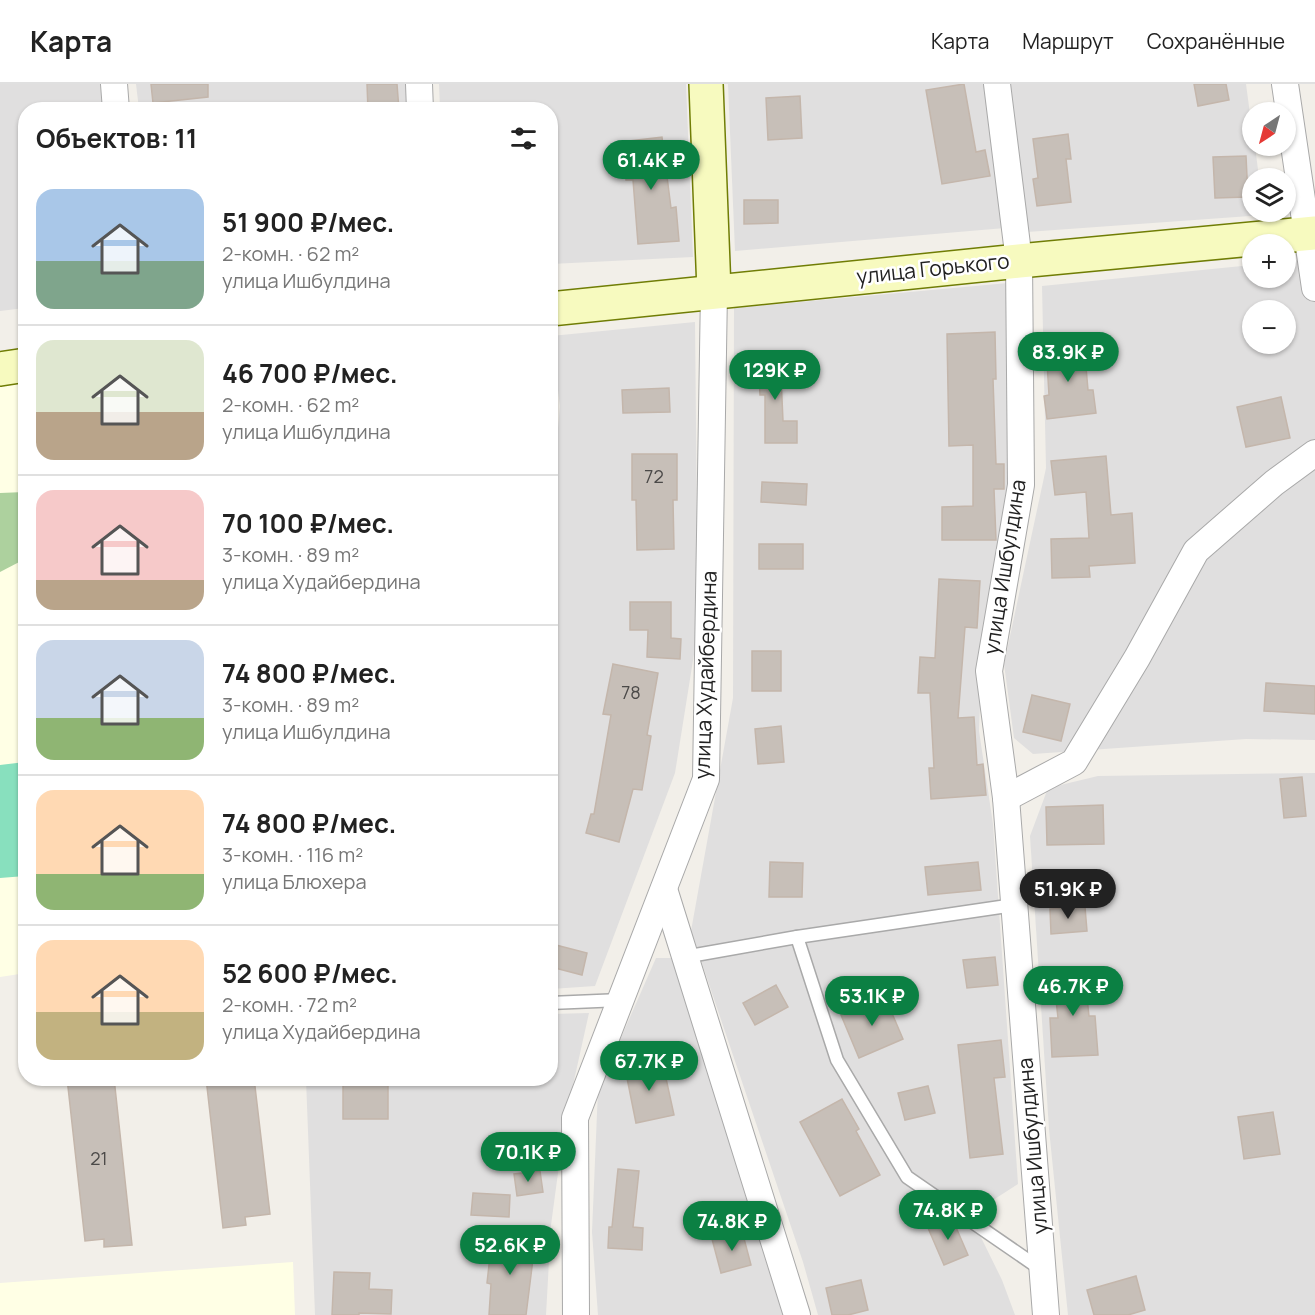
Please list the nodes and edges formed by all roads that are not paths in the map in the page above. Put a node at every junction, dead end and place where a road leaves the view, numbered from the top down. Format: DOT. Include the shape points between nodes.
graph roads {
  1 [pos="114,84"];
  2 [pos="419,84"];
  3 [pos="706,84"];
  4 [pos="997,84"];
  5 [pos="1285,84"];
  6 [pos="115,102"];
  7 [pos="420,102"];
  8 [pos="1312,233"];
  9 [pos="1018,261"];
  10 [pos="1315,288"];
  11 [pos="714,291"];
  12 [pos="558,308"];
  13 [pos="18,366"];
  14 [pos="0,369"];
  15 [pos="1315,453"];
  16 [pos="1006,798"];
  17 [pos="663,889"];
  18 [pos="1014,905"];
  19 [pos="797,937"];
  20 [pos="684,957"];
  21 [pos="621,1000"];
  22 [pos="558,1003"];
  23 [pos="1043,1270"];
  24 [pos="576,1315"];
  25 [pos="797,1315"];
  26 [pos="1046,1315"];
  1 -- 6 [label="street"];
  2 -- 7 [label="street"];
  3 -- 11 [label="main road, улица Худайбердина"];
  4 -- 9 [label="street, улица Ишбулдина"];
  5 -- 8 [label="street"];
  8 -- 9 [label="main road, улица Горького"];
  8 -- 10 [label="street"];
  9 -- 11 [label="main road, улица Горького"];
  9 -- 16 [label="street, улица Ишбулдина" via="1021,485 989,671"];
  11 -- 12 [label="main road, улица Горького"];
  11 -- 17 [label="street, улица Худайбердина" via="706,779"];
  13 -- 14 [label="main road"];
  15 -- 16 [label="street" via="1196,551 1074,762"];
  16 -- 18 [label="street, улица Ишбулдина"];
  17 -- 20 [label="street"];
  17 -- 21 [label="street, улица Худайбердина"];
  18 -- 19 [label="lane"];
  18 -- 23 [label="street, улица Ишбулдина"];
  19 -- 20 [label="lane"];
  19 -- 23 [label="lane" via="837,1060 907,1178"];
  20 -- 25 [label="street"];
  21 -- 22 [label="lane"];
  21 -- 24 [label="street, улица Худайбердина" via="575,1118"];
  23 -- 26 [label="street, улица Ишбулдина"];
}
